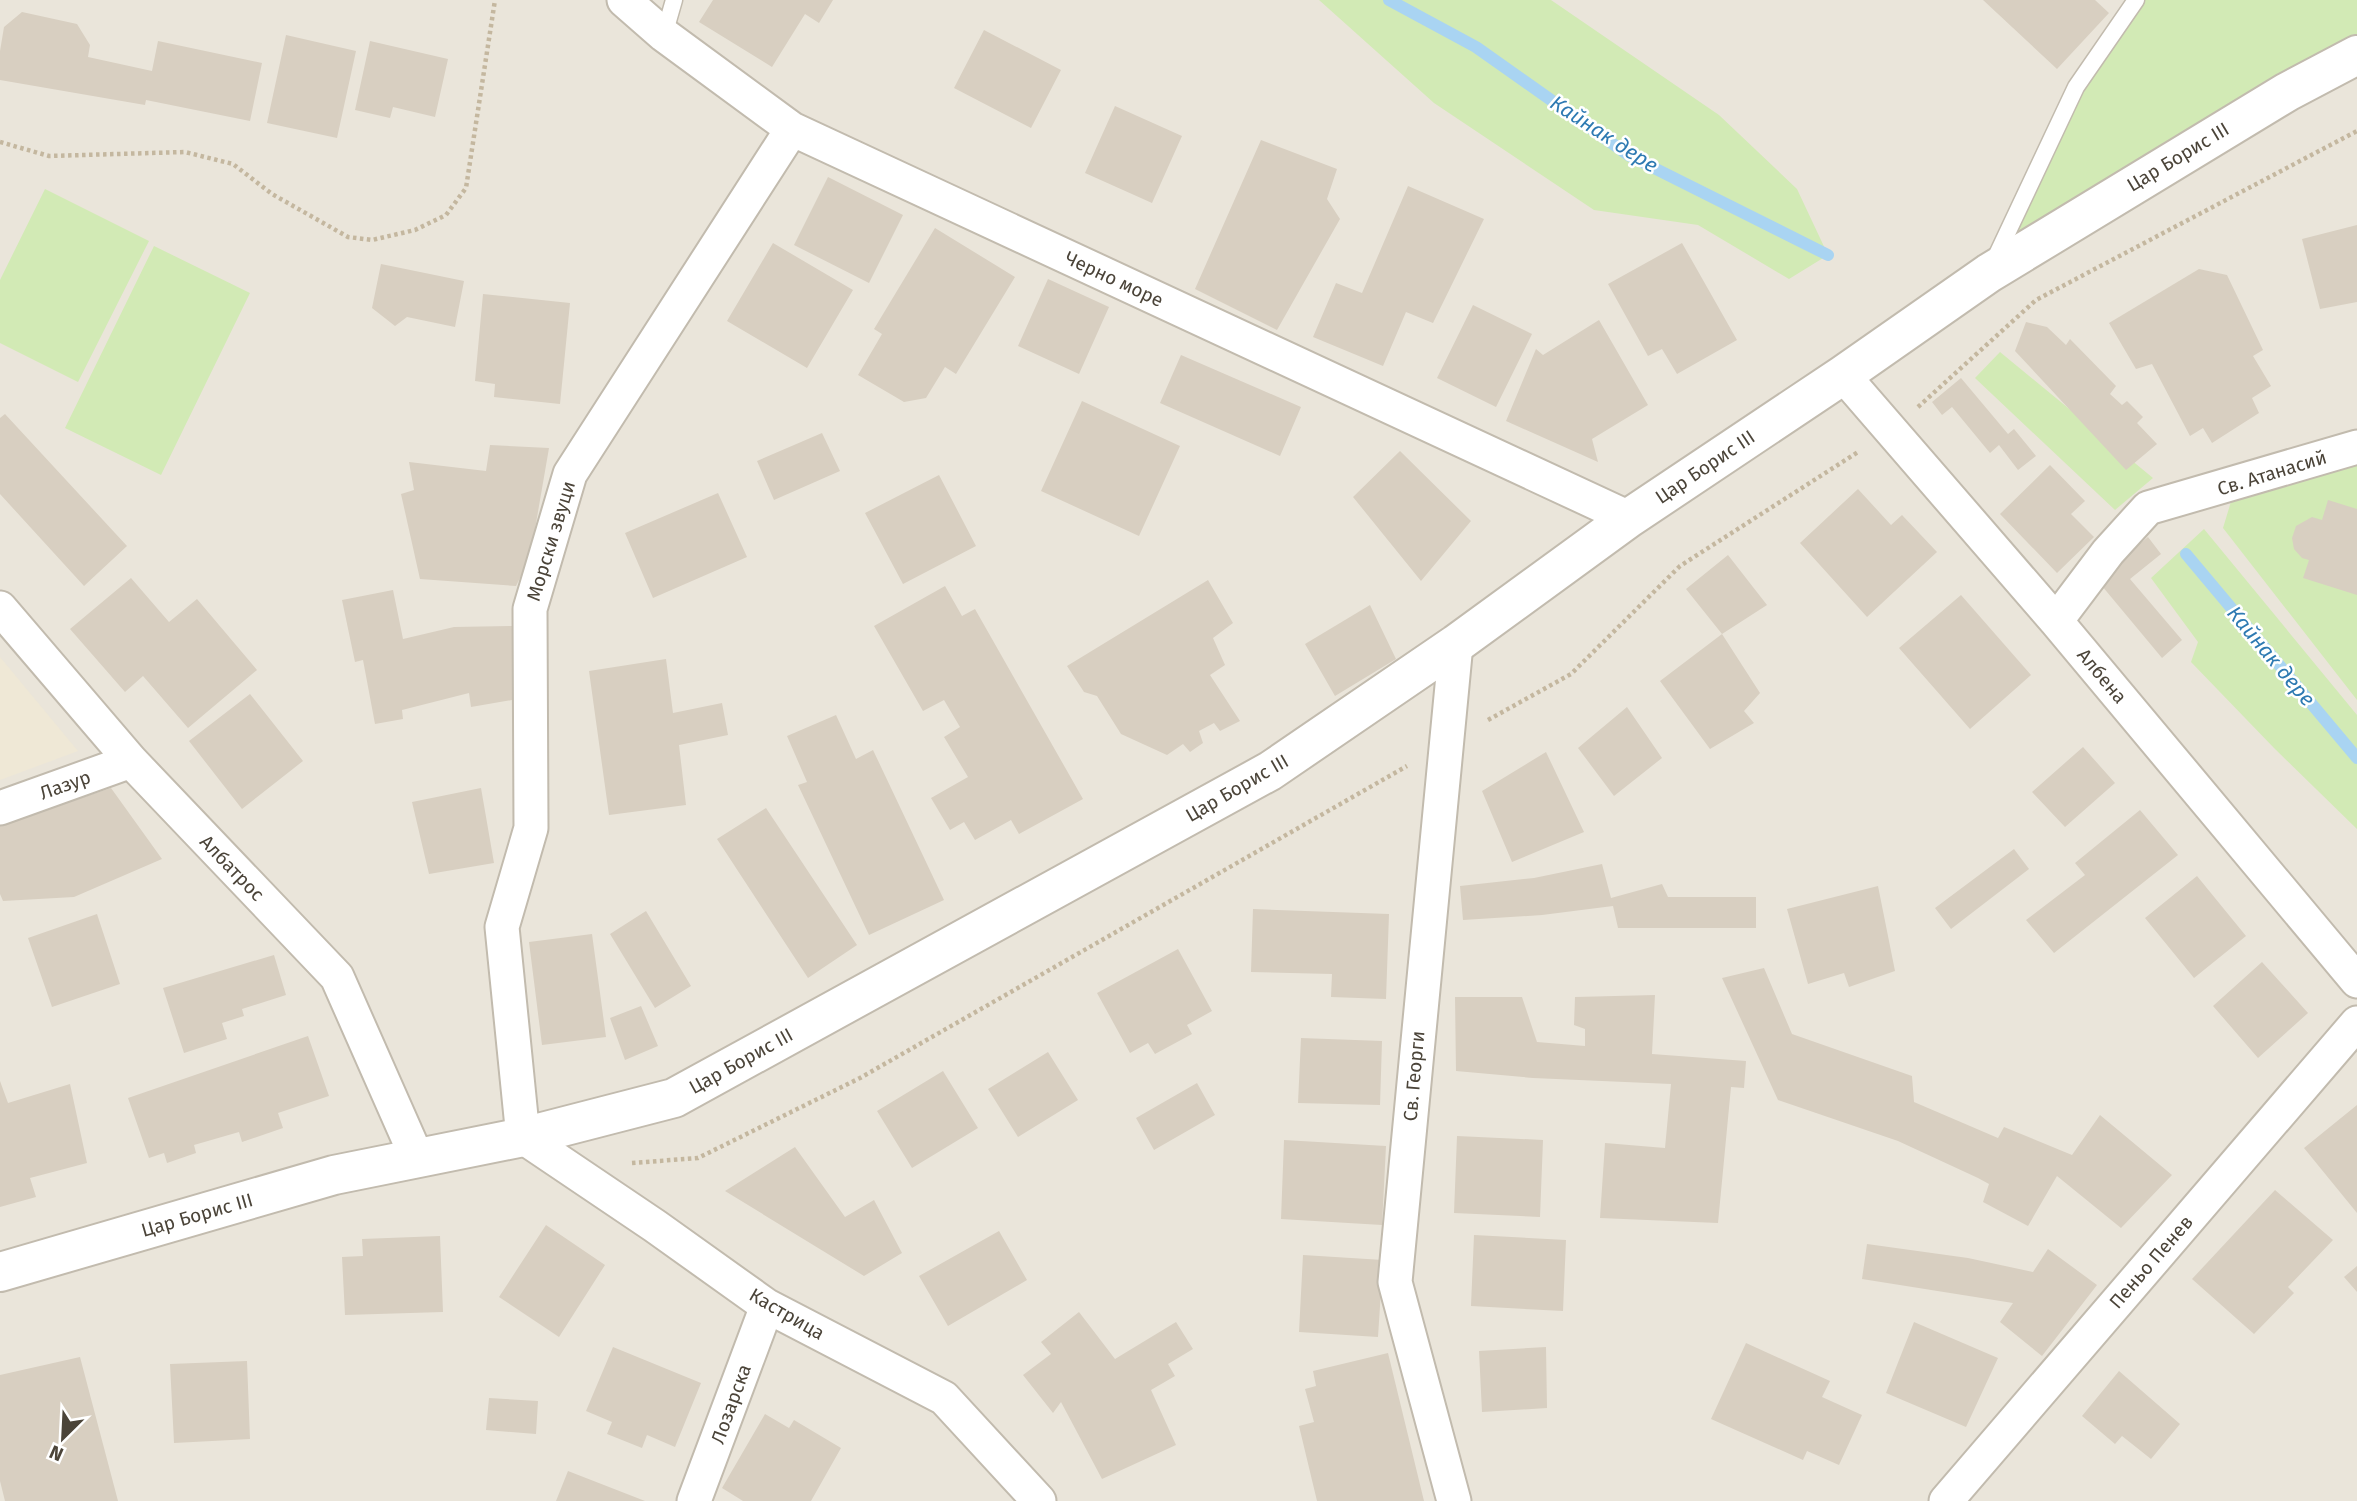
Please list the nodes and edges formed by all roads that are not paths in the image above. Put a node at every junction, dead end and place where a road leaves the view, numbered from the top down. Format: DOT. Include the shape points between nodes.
graph roads {
  1 [pos="624,0"];
  2 [pos="674,0"];
  3 [pos="2136,0"];
  4 [pos="664,35"];
  5 [pos="2357,55"];
  6 [pos="792,129"];
  7 [pos="1989,273"];
  8 [pos="1843,374"];
  9 [pos="2357,447"];
  10 [pos="1629,518"];
  11 [pos="0,608"];
  12 [pos="2056,621"];
  13 [pos="1456,644"];
  14 [pos="131,761"];
  15 [pos="0,808"];
  16 [pos="2357,981"];
  17 [pos="2357,1023"];
  18 [pos="523,1137"];
  19 [pos="417,1158"];
  20 [pos="0,1272"];
  21 [pos="767,1306"];
  22 [pos="694,1501"];
  23 [pos="1039,1501"];
  24 [pos="1454,1501"];
  25 [pos="1946,1501"];
  1 -- 4 [label="street, Черно море"];
  2 -- 4 [label="lane"];
  3 -- 7 [label="lane" via="2076,87"];
  4 -- 6 [label="street, Черно море"];
  5 -- 7 [label="street, Цар Борис III" via="2275,99"];
  6 -- 10 [label="street, Черно море"];
  6 -- 18 [label="street, Морски звуци" via="570,474 530,609 531,828 502,927"];
  7 -- 8 [label="street, Цар Борис III"];
  8 -- 10 [label="street, Цар Борис III"];
  8 -- 12 [label="street, Албена"];
  9 -- 12 [label="street, Св. Атанасий" via="2148,508"];
  10 -- 13 [label="street, Цар Борис III"];
  11 -- 14 [label="street, Албатрос"];
  12 -- 16 [label="street, Албена"];
  13 -- 18 [label="street, Цар Борис III" via="1270,771 674,1098"];
  13 -- 24 [label="street, Св. Георги" via="1395,1282"];
  14 -- 15 [label="street, Лазур"];
  14 -- 19 [label="street, Албатрос" via="337,977"];
  17 -- 25 [label="street, Пеньо Пенев"];
  18 -- 19 [label="street, Цар Борис III"];
  18 -- 21 [label="street, Кастрица"];
  19 -- 20 [label="street, Цар Борис III" via="334,1175"];
  21 -- 22 [label="street, Лозарска"];
  21 -- 23 [label="street, Кастрица" via="944,1398"];
}
